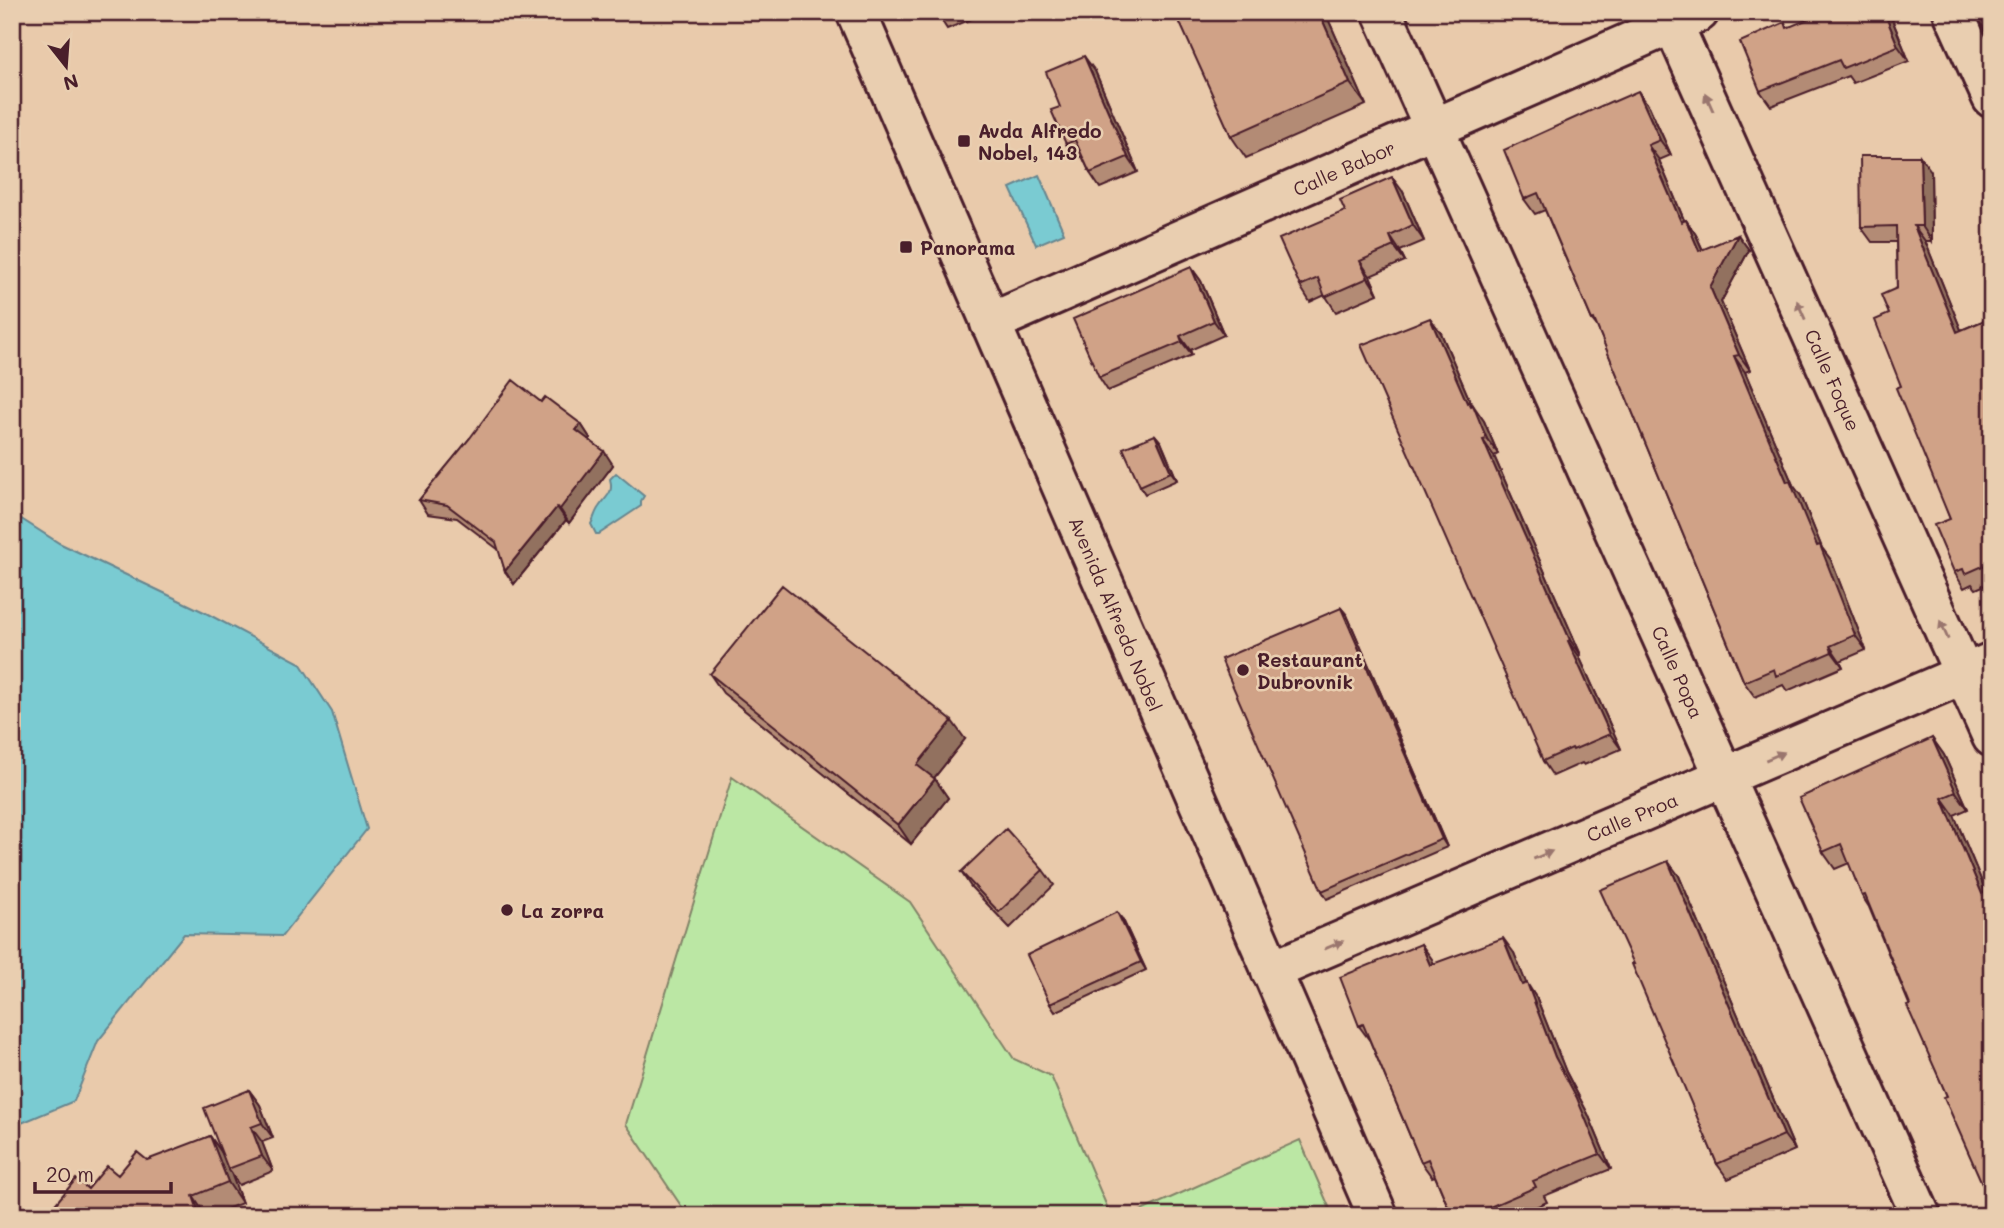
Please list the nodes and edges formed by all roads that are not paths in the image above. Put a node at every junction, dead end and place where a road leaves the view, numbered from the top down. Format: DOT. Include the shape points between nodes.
graph roads {
  1 [pos="856,12"];
  2 [pos="1382,12"];
  3 [pos="1953,12"];
  4 [pos="1686,18"];
  5 [pos="1992,98"];
  6 [pos="1434,128"];
  7 [pos="990,323"];
  8 [pos="1978,668"];
  9 [pos="1992,737"];
  10 [pos="1725,777"];
  11 [pos="1271,971"];
  12 [pos="1378,1216"];
  13 [pos="1921,1216"];
  1 -- 7 [label="street, Avenida Alfredo Nobel"];
  2 -- 6 [label="street, Calle Popa"];
  3 -- 5 [label="street"];
  4 -- 6 [label="street, Calle Babor"];
  8 -- 4 [label="street, Calle Foque, one-way"];
  6 -- 7 [label="street, Calle Babor"];
  6 -- 10 [label="street, Calle Popa"];
  7 -- 11 [label="street, Avenida Alfredo Nobel"];
  8 -- 9 [label="street, Calle Foque"];
  10 -- 8 [label="street, Calle Proa, one-way"];
  11 -- 10 [label="street, Calle Proa, one-way"];
  10 -- 13 [label="street, Calle Popa"];
  11 -- 12 [label="street, Avenida Alfredo Nobel"];
}
